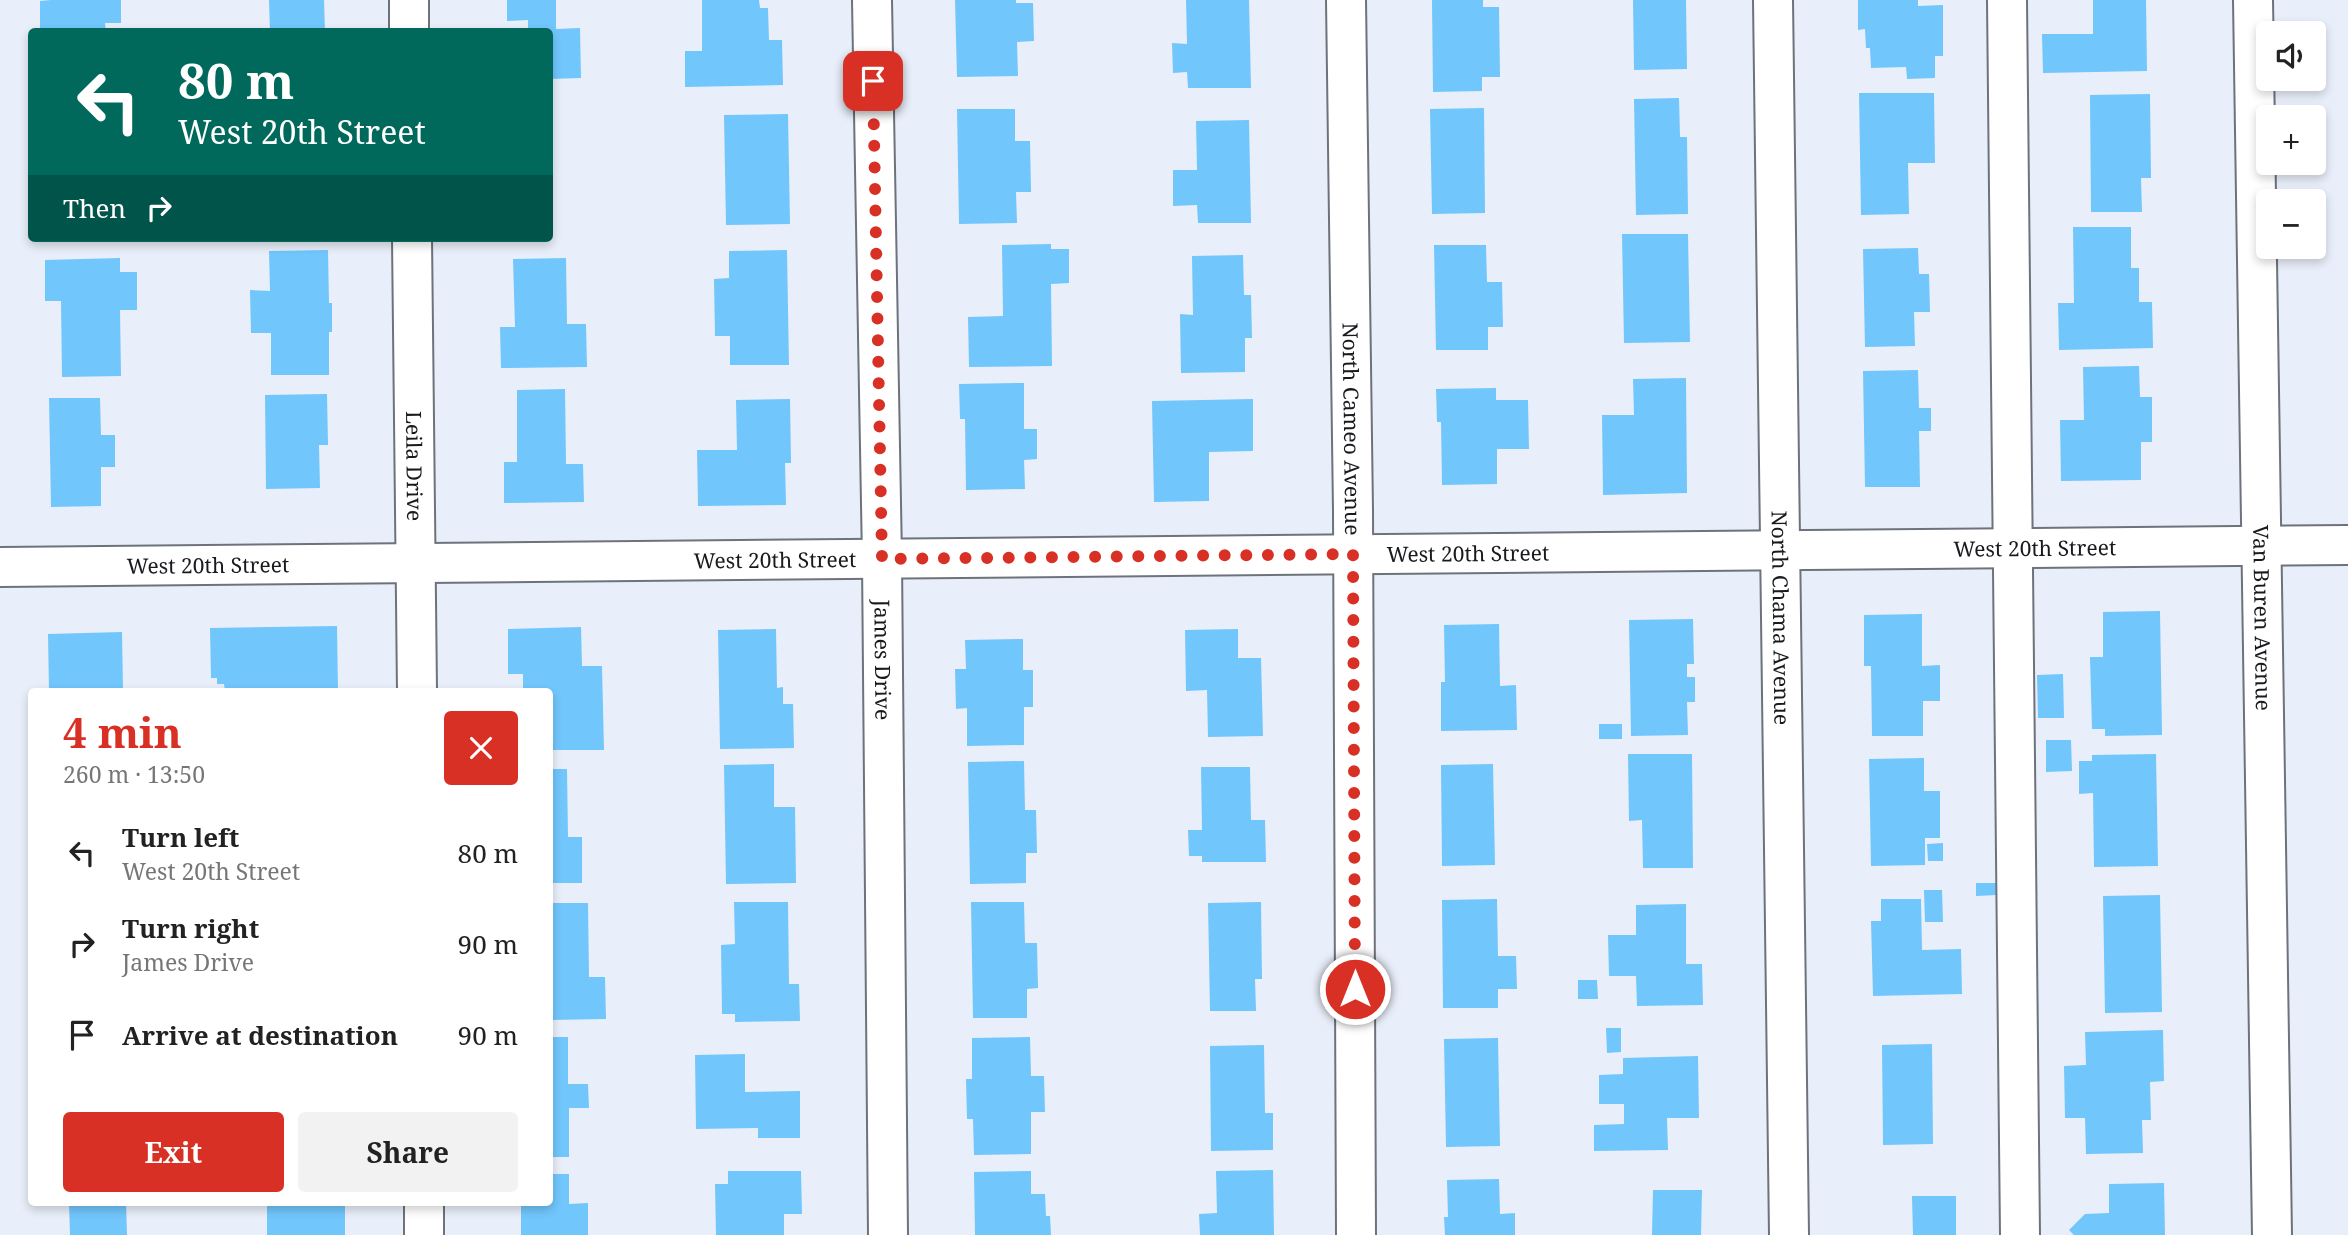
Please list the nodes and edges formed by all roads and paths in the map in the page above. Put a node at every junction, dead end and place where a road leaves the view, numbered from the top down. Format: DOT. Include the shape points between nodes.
graph roads {
  1 [pos="409,0"];
  2 [pos="872,0"];
  3 [pos="1346,0"];
  4 [pos="1773,0"];
  5 [pos="2007,0"];
  6 [pos="2253,0"];
  7 [pos="409,28"];
  8 [pos="412,242"];
  9 [pos="2348,545"];
  10 [pos="2260,546"];
  11 [pos="2013,548"];
  12 [pos="1781,550"];
  13 [pos="1353,554"];
  14 [pos="882,559"];
  15 [pos="416,563"];
  16 [pos="0,567"];
  17 [pos="417,688"];
  18 [pos="424,1206"];
  19 [pos="424,1235"];
  20 [pos="888,1235"];
  21 [pos="1356,1235"];
  22 [pos="1789,1235"];
  23 [pos="2020,1235"];
  24 [pos="2272,1235"];
  1 -- 7 [label="street"];
  2 -- 14 [label="street, James Drive"];
  3 -- 13 [label="street, North Cameo Avenue"];
  4 -- 12 [label="street, North Chama Avenue"];
  5 -- 11 [label="street"];
  6 -- 10 [label="street, Van Buren Avenue"];
  8 -- 15 [label="street, Leila Drive"];
  9 -- 10 [label="street, West 20th Street"];
  10 -- 11 [label="street, West 20th Street"];
  10 -- 24 [label="street, Van Buren Avenue"];
  11 -- 12 [label="street, West 20th Street"];
  11 -- 23 [label="street"];
  12 -- 13 [label="street, West 20th Street"];
  12 -- 22 [label="street, North Chama Avenue"];
  13 -- 14 [label="street, West 20th Street"];
  13 -- 21 [label="street, North Cameo Avenue"];
  14 -- 15 [label="street, West 20th Street"];
  14 -- 20 [label="street, James Drive"];
  15 -- 16 [label="street, West 20th Street"];
  15 -- 17 [label="street, Leila Drive"];
  18 -- 19 [label="street"];
}
